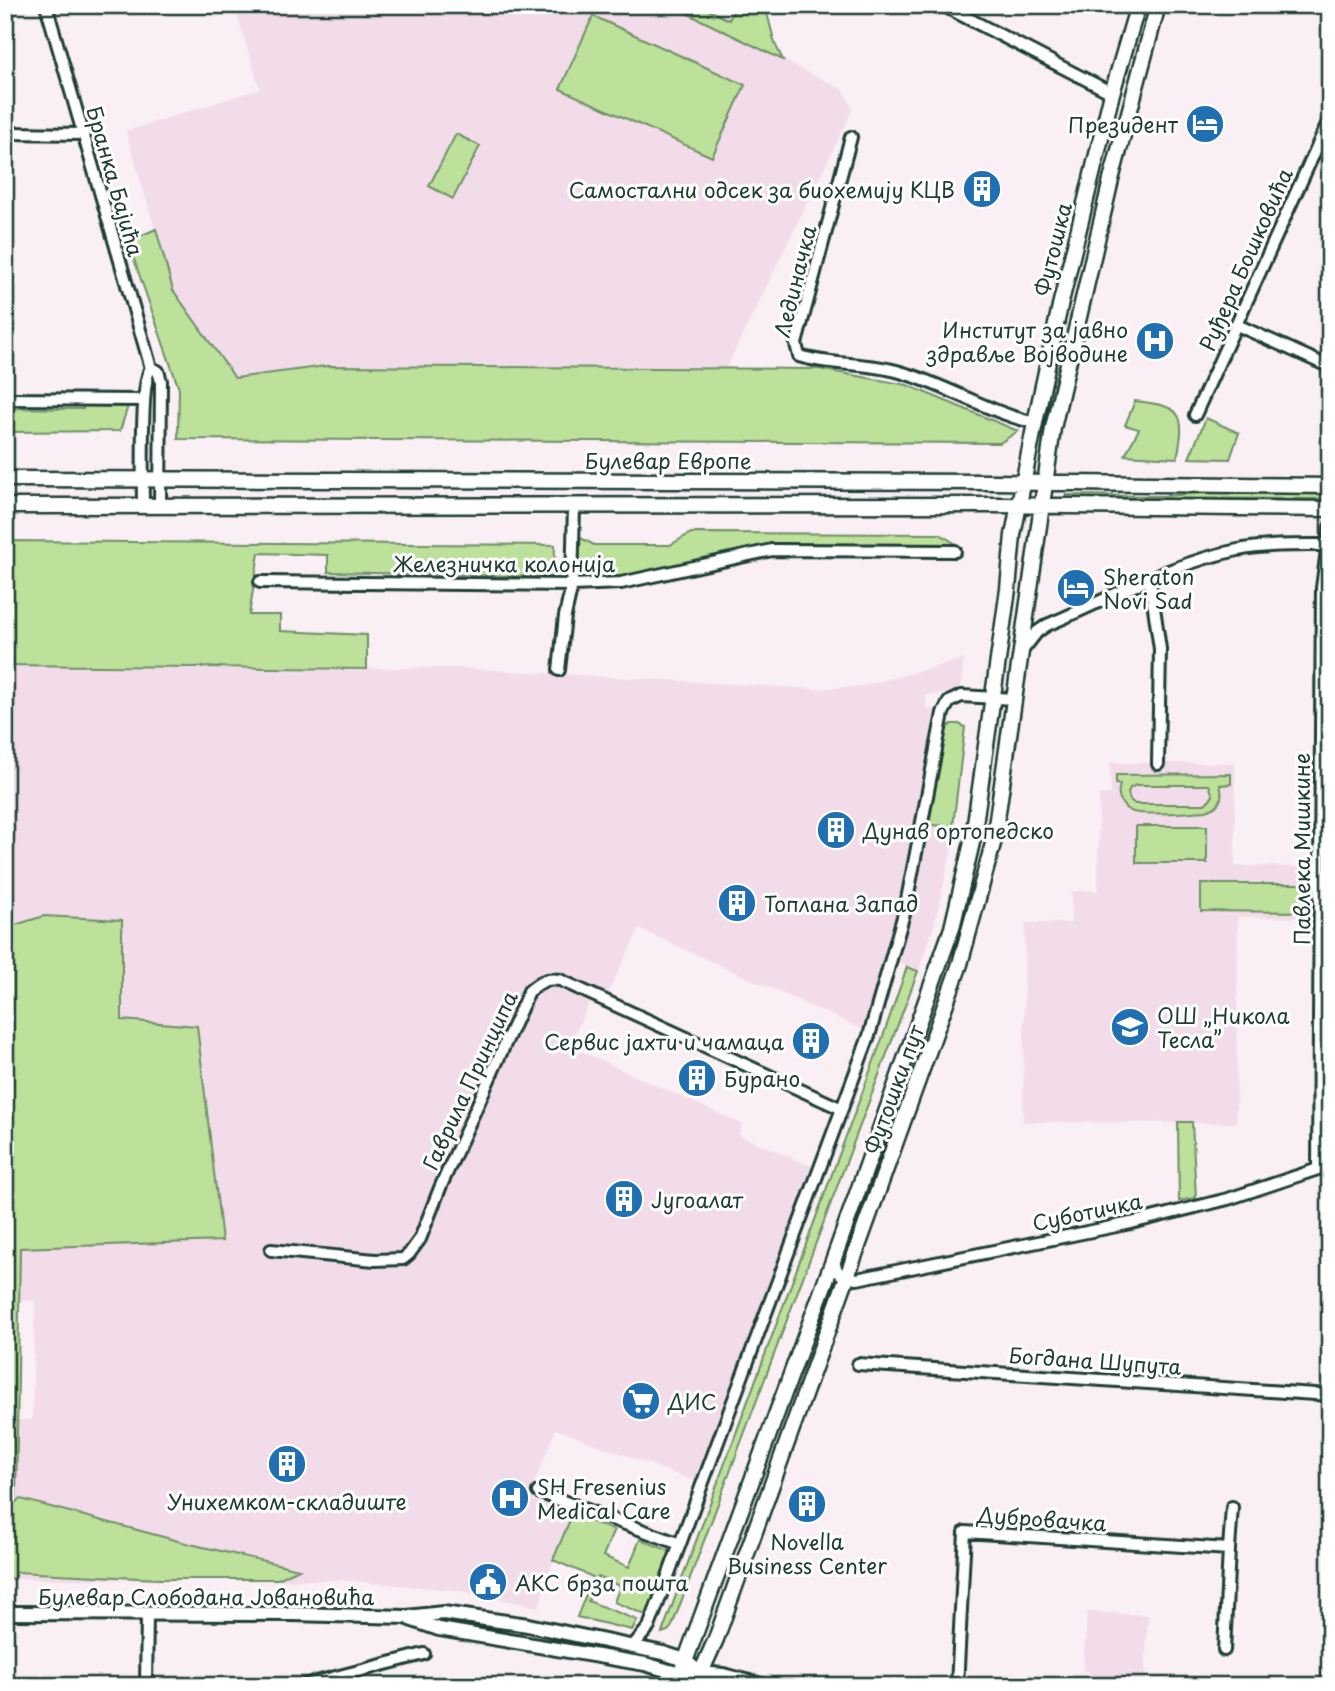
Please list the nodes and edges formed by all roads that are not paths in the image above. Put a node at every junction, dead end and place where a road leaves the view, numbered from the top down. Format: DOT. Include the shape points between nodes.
graph roads {
  1 [pos="46,5"];
  2 [pos="943,5"];
  3 [pos="1138,5"];
  4 [pos="1158,5"];
  5 [pos="1112,93"];
  6 [pos="1330,118"];
  7 [pos="5,133"];
  8 [pos="82,134"];
  9 [pos="851,137"];
  10 [pos="1237,326"];
  11 [pos="1330,367"];
  12 [pos="151,368"];
  13 [pos="5,399"];
  14 [pos="144,400"];
  15 [pos="1195,415"];
  16 [pos="1035,423"];
  17 [pos="5,479"];
  18 [pos="143,479"];
  19 [pos="160,480"];
  20 [pos="1023,482"];
  21 [pos="1044,483"];
  22 [pos="1330,486"];
  23 [pos="1019,505"];
  24 [pos="1041,505"];
  25 [pos="5,506"];
  26 [pos="143,507"];
  27 [pos="160,507"];
  28 [pos="574,507"];
  29 [pos="1307,509"];
  30 [pos="1330,509"];
  31 [pos="1329,529"];
  32 [pos="1328,545"];
  33 [pos="955,551"];
  34 [pos="1150,580"];
  35 [pos="260,582"];
  36 [pos="572,585"];
  37 [pos="1026,609"];
  38 [pos="1047,625"];
  39 [pos="1021,653"];
  40 [pos="559,670"];
  41 [pos="993,699"];
  42 [pos="1014,699"];
  43 [pos="1158,764"];
  44 [pos="842,1109"];
  45 [pos="1330,1165"];
  46 [pos="1318,1169"];
  47 [pos="271,1250"];
  48 [pos="834,1258"];
  49 [pos="847,1278"];
  50 [pos="858,1364"];
  51 [pos="1330,1395"];
  52 [pos="538,1492"];
  53 [pos="1232,1507"];
  54 [pos="680,1544"];
  55 [pos="1229,1549"];
  56 [pos="5,1613"];
  57 [pos="147,1614"];
  58 [pos="407,1617"];
  59 [pos="632,1647"];
  60 [pos="1224,1650"];
  61 [pos="424,1654"];
  62 [pos="685,1660"];
  63 [pos="1330,1665"];
  64 [pos="697,1679"];
  65 [pos="678,1680"];
  66 [pos="146,1686"];
  67 [pos="301,1686"];
  68 [pos="765,1686"];
  69 [pos="957,1686"];
  70 [pos="1328,1686"];
  1 -- 8 [label="street, Бранка Бајића"];
  2 -- 5 [label="street"];
  3 -- 5 [label="main road, Футошка"];
  4 -- 21 [label="main road, Футошка" via="1111,180 1052,428"];
  5 -- 16 [label="main road, Футошка"];
  6 -- 10 [label="street, Руђера Бошковића"];
  7 -- 8 [label="street"];
  8 -- 12 [label="street, Бранка Бајића"];
  9 -- 16 [label="street, Лединачка" via="796,344 799,356 899,371 1007,417"];
  10 -- 11 [label="street"];
  10 -- 15 [label="street, Руђера Бошковића"];
  12 -- 14 [label="street, Бранка Бајића"];
  12 -- 19 [label="street, Бранка Бајића" via="158,371 161,381"];
  13 -- 14 [label="street"];
  14 -- 18 [label="street, Бранка Бајића"];
  16 -- 20 [label="main road, Футошка"];
  17 -- 18 [label="main road, Булевар Европе"];
  18 -- 19 [label="main road, Булевар Европе"];
  18 -- 26 [label="street, Бранка Бајића"];
  19 -- 20 [label="main road, Булевар Европе"];
  19 -- 27 [label="street, Бранка Бајића"];
  20 -- 21 [label="main road, Булевар Европе"];
  20 -- 23 [label="main road, Футошка"];
  21 -- 22 [label="main road, Булевар Европе"];
  21 -- 24 [label="main road, Футошки пут"];
  23 -- 24 [label="main road"];
  23 -- 28 [label="main road"];
  23 -- 41 [label="main road, Футошки пут"];
  24 -- 29 [label="main road"];
  24 -- 37 [label="main road, Футошки пут"];
  25 -- 26 [label="main road"];
  26 -- 27 [label="main road"];
  27 -- 28 [label="main road"];
  28 -- 36 [label="street"];
  29 -- 30 [label="main road"];
  29 -- 31 [label="street, Павлека Мишкине" via="1321,515"];
  31 -- 32 [label="street, Павлека Мишкине"];
  32 -- 34 [label="street" via="1237,550"];
  32 -- 46 [label="street, Павлека Мишкине" via="1322,588"];
  33 -- 36 [label="street, Железничка колонија" via="772,550 621,583"];
  34 -- 38 [label="street"];
  34 -- 43 [label="street" via="1160,649"];
  35 -- 36 [label="street, Железничка колонија"];
  36 -- 40 [label="street"];
  37 -- 38 [label="street" via="1033,624"];
  37 -- 39 [label="main road, Футошки пут"];
  38 -- 39 [label="street"];
  39 -- 42 [label="main road, Футошки пут"];
  41 -- 42 [label="street"];
  41 -- 44 [label="street" via="961,696 949,702 943,713 905,909 869,1036"];
  41 -- 48 [label="main road, Футошки пут" via="973,838 952,928"];
  42 -- 49 [label="main road, Футошки пут" via="993,840 960,964"];
  44 -- 47 [label="street, Гаврила Принципа" via="560,980 549,979 529,991 420,1239 409,1254 403,1259 374,1259"];
  44 -- 54 [label="street"];
  45 -- 46 [label="street, Суботичка"];
  46 -- 49 [label="street, Суботичка" via="1228,1199 1131,1223"];
  48 -- 49 [label="street" via="835,1268"];
  48 -- 62 [label="main road, Футошки пут"];
  49 -- 64 [label="main road, Футошки пут" via="716,1639"];
  50 -- 51 [label="street, Богдана Шупута"];
  52 -- 54 [label="street"];
  53 -- 55 [label="street"];
  54 -- 59 [label="street" via="649,1627"];
  55 -- 60 [label="street"];
  55 -- 69 [label="street, Дубровачка" via="965,1532"];
  56 -- 57 [label="street, Булевар Слободана Јовановића"];
  57 -- 58 [label="street, Булевар Слободана Јовановића"];
  57 -- 66 [label="street"];
  58 -- 59 [label="street, Булевар Слободана Јовановића" via="443,1613"];
  58 -- 65 [label="street, Булевар Слободана Јовановића" via="439,1629 645,1664"];
  59 -- 62 [label="street, Булевар Слободана Јовановића"];
  61 -- 67 [label="street"];
  62 -- 64 [label="street, Булевар Слободана Јовановића"];
  62 -- 65 [label="main road, Футошки пут"];
  63 -- 70 [label="street"];
  64 -- 65 [label="street, Булевар Слободана Јовановића"];
  64 -- 68 [label="street" via="723,1675"];
}
